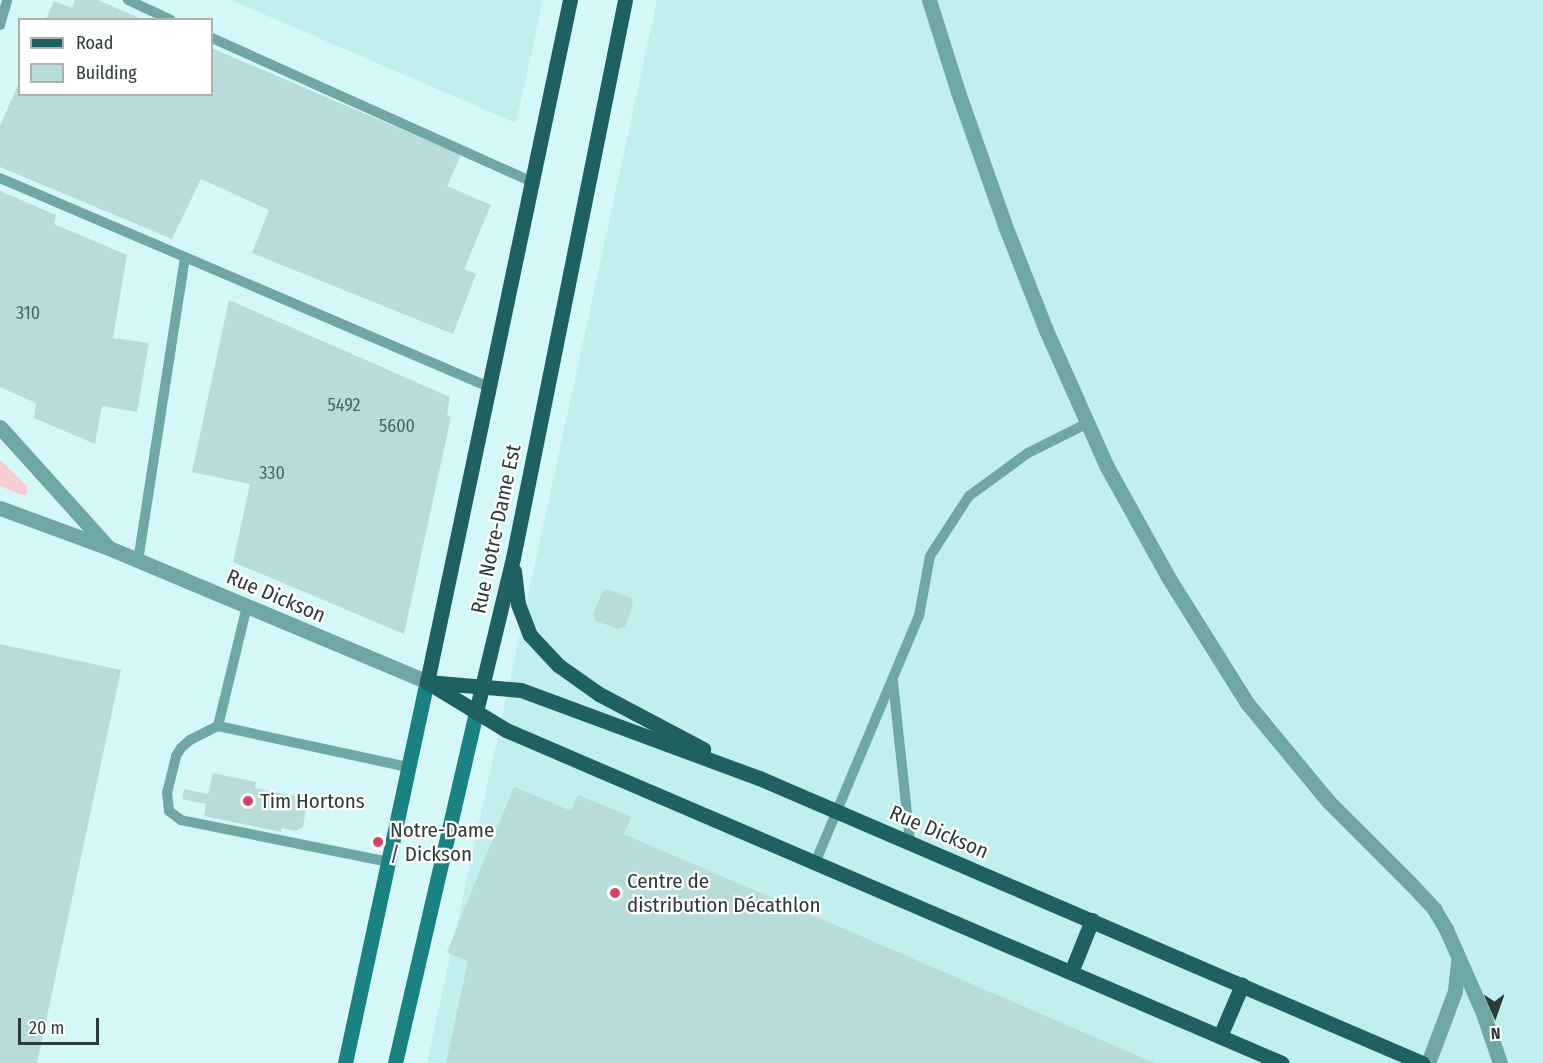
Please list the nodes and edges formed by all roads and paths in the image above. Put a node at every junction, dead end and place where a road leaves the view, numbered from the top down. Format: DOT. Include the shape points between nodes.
graph roads {
  1 [pos="7,0"];
  2 [pos="128,0"];
  3 [pos="570,0"];
  4 [pos="625,0"];
  5 [pos="929,0"];
  6 [pos="167,18"];
  7 [pos="0,25"];
  8 [pos="213,38"];
  9 [pos="0,178"];
  10 [pos="532,182"];
  11 [pos="185,259"];
  12 [pos="489,387"];
  13 [pos="1088,423"];
  14 [pos="0,427"];
  15 [pos="0,508"];
  16 [pos="110,548"];
  17 [pos="513,558"];
  18 [pos="138,561"];
  19 [pos="247,606"];
  20 [pos="893,680"];
  21 [pos="427,682"];
  22 [pos="482,687"];
  23 [pos="476,712"];
  24 [pos="218,726"];
  25 [pos="408,767"];
  26 [pos="759,778"];
  27 [pos="837,811"];
  28 [pos="910,842"];
  29 [pos="389,862"];
  30 [pos="815,863"];
  31 [pos="1092,920"];
  32 [pos="1458,957"];
  33 [pos="1071,972"];
  34 [pos="1242,985"];
  35 [pos="1220,1036"];
  36 [pos="345,1063"];
  37 [pos="395,1063"];
  38 [pos="1282,1063"];
  39 [pos="1422,1063"];
  40 [pos="1428,1063"];
  41 [pos="1500,1063"];
  1 -- 7 [label="lane"];
  2 -- 6 [label="lane"];
  3 -- 10 [label="main road, Rue Notre-Dame Est"];
  4 -- 17 [label="main road, Rue Notre-Dame Est"];
  5 -- 13 [label="street" via="1006,228"];
  8 -- 10 [label="lane"];
  9 -- 11 [label="lane"];
  10 -- 12 [label="main road, Rue Notre-Dame Est"];
  11 -- 12 [label="lane"];
  11 -- 18 [label="lane"];
  12 -- 21 [label="main road, Rue Notre-Dame Est"];
  13 -- 20 [label="lane" via="1028,453 969,496 930,556 919,616"];
  13 -- 32 [label="street" via="1106,465 1168,577 1247,703 1328,801 1434,909"];
  14 -- 16 [label="street, Rue Dickson"];
  15 -- 16 [label="street, Rue Dickson"];
  16 -- 18 [label="street, Rue Dickson"];
  17 -- 22 [label="main road, Rue Notre-Dame Est"];
  17 -- 26 [label="main road" via="524,622 530,635 558,665 599,694"];
  18 -- 19 [label="street, Rue Dickson"];
  19 -- 21 [label="street, Rue Dickson"];
  19 -- 24 [label="lane"];
  20 -- 27 [label="lane"];
  20 -- 28 [label="lane"];
  21 -- 22 [label="main road, Rue Dickson"];
  21 -- 23 [label="main road, Rue Dickson"];
  21 -- 25 [label="main road, Rue Notre-Dame Est"];
  22 -- 23 [label="main road, Rue Notre-Dame Est"];
  22 -- 26 [label="main road, Rue Dickson" via="521,690"];
  23 -- 30 [label="main road, Rue Dickson" via="506,730"];
  23 -- 37 [label="main road, Rue Notre-Dame Est"];
  24 -- 25 [label="lane"];
  24 -- 29 [label="lane" via="190,740 176,756 167,803 174,817"];
  25 -- 29 [label="main road, Rue Notre-Dame Est"];
  26 -- 27 [label="main road, Rue Dickson"];
  27 -- 28 [label="main road, Rue Dickson"];
  27 -- 30 [label="lane"];
  28 -- 31 [label="main road, Rue Dickson"];
  29 -- 36 [label="main road, Rue Notre-Dame Est"];
  30 -- 33 [label="main road, Rue Dickson"];
  31 -- 33 [label="main road"];
  31 -- 34 [label="main road, Rue Dickson"];
  32 -- 40 [label="street" via="1455,991"];
  32 -- 41 [label="street"];
  33 -- 35 [label="main road, Rue Dickson"];
  34 -- 35 [label="main road"];
  34 -- 39 [label="main road, Rue Dickson"];
  35 -- 38 [label="main road, Rue Dickson"];
}
